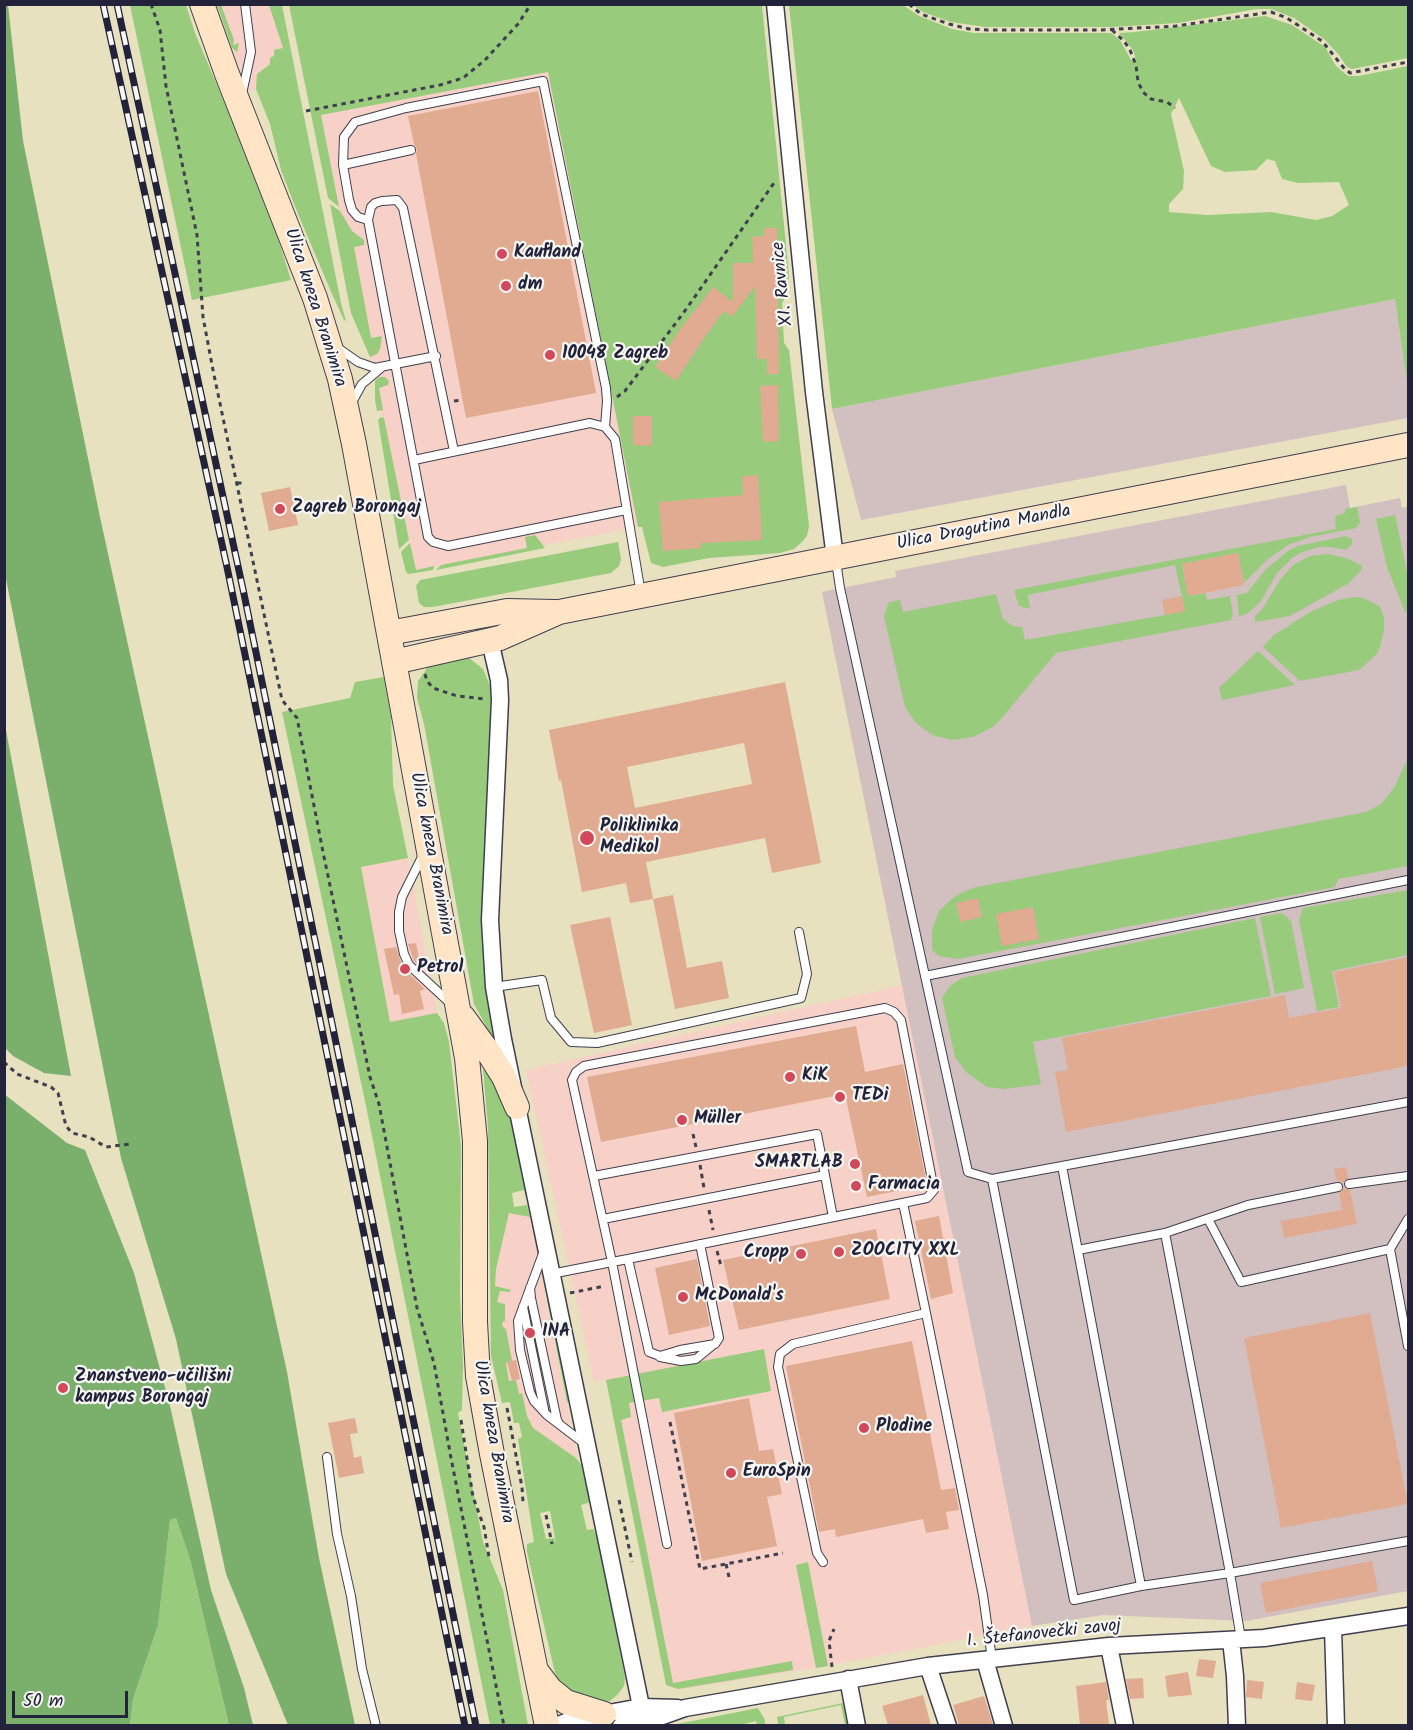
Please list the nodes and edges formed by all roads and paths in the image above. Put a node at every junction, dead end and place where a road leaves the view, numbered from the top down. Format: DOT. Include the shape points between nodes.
graph roads {
  1 [pos="151,4"];
  2 [pos="202,4"];
  3 [pos="246,4"];
  4 [pos="531,4"];
  5 [pos="775,4"];
  6 [pos="909,4"];
  7 [pos="1111,29"];
  8 [pos="1408,62"];
  9 [pos="239,106"];
  10 [pos="1175,108"];
  11 [pos="306,111"];
  12 [pos="411,150"];
  13 [pos="343,165"];
  14 [pos="781,171"];
  15 [pos="368,220"];
  16 [pos="329,340"];
  17 [pos="436,356"];
  18 [pos="396,365"];
  19 [pos="381,368"];
  20 [pos="607,401"];
  21 [pos="348,416"];
  22 [pos="605,427"];
  23 [pos="1408,445"];
  24 [pos="454,451"];
  25 [pos="414,460"];
  26 [pos="237,483"];
  27 [pos="246,483"];
  28 [pos="626,510"];
  29 [pos="836,558"];
  30 [pos="642,597"];
  31 [pos="559,612"];
  32 [pos="389,633"];
  33 [pos="490,641"];
  34 [pos="394,662"];
  35 [pos="424,669"];
  36 [pos="493,699"];
  37 [pos="428,844"];
  38 [pos="1408,880"];
  39 [pos="799,932"];
  40 [pos="925,976"];
  41 [pos="494,987"];
  42 [pos="459,1013"];
  43 [pos="4,1062"];
  44 [pos="1408,1102"];
  45 [pos="517,1107"];
  46 [pos="130,1144"];
  47 [pos="1062,1166"];
  48 [pos="825,1175"];
  49 [pos="594,1176"];
  50 [pos="1408,1176"];
  51 [pos="992,1179"];
  52 [pos="1349,1184"];
  53 [pos="1338,1187"];
  54 [pos="903,1203"];
  55 [pos="833,1217"];
  56 [pos="603,1219"];
  57 [pos="1208,1219"];
  58 [pos="1408,1219"];
  59 [pos="1165,1233"];
  60 [pos="700,1244"];
  61 [pos="546,1246"];
  62 [pos="1390,1248"];
  63 [pos="1078,1250"];
  64 [pos="628,1259"];
  65 [pos="612,1262"];
  66 [pos="552,1274"];
  67 [pos="530,1286"];
  68 [pos="607,1286"];
  69 [pos="567,1293"];
  70 [pos="926,1314"];
  71 [pos="1408,1346"];
  72 [pos="507,1408"];
  73 [pos="461,1420"];
  74 [pos="670,1422"];
  75 [pos="560,1425"];
  76 [pos="588,1447"];
  77 [pos="327,1456"];
  78 [pos="619,1500"];
  79 [pos="523,1507"];
  80 [pos="546,1515"];
  81 [pos="1408,1541"];
  82 [pos="552,1544"];
  83 [pos="667,1544"];
  84 [pos="783,1553"];
  85 [pos="489,1557"];
  86 [pos="632,1562"];
  87 [pos="823,1562"];
  88 [pos="726,1564"];
  89 [pos="1230,1573"];
  90 [pos="729,1577"];
  91 [pos="1141,1586"];
  92 [pos="1408,1616"];
  93 [pos="1333,1628"];
  94 [pos="834,1629"];
  95 [pos="1236,1640"];
  96 [pos="1109,1646"];
  97 [pos="988,1660"];
  98 [pos="928,1666"];
  99 [pos="633,1668"];
  100 [pos="833,1668"];
  101 [pos="536,1671"];
  102 [pos="848,1679"];
  103 [pos="678,1708"];
  104 [pos="642,1714"];
  105 [pos="612,1717"];
  106 [pos="376,1725"];
  107 [pos="504,1725"];
  108 [pos="547,1725"];
  109 [pos="555,1725"];
  110 [pos="857,1725"];
  111 [pos="948,1725"];
  112 [pos="1004,1725"];
  113 [pos="1125,1725"];
  114 [pos="1237,1725"];
  115 [pos="1336,1725"];
  1 -- 26 [label="path" via="160,30 166,86 197,235 203,317"];
  2 -- 9 [label="main road, Ulica kneza Branimira"];
  3 -- 9 [label="lane" via="252,52"];
  4 -- 11 [label="path" via="485,60 463,78"];
  5 -- 29 [label="street, XI. Ravnice" via="814,392"];
  6 -- 7 [label="path" via="921,14 969,29"];
  7 -- 8 [label="path" via="1176,26 1270,12 1287,18 1322,41 1350,73"];
  7 -- 10 [label="path" via="1130,50 1143,92"];
  9 -- 16 [label="main road, Ulica kneza Branimira"];
  12 -- 13 [label="lane"];
  13 -- 15 [label="lane" via="352,210"];
  13 -- 20 [label="lane" via="344,137 355,122 543,81"];
  14 -- 20 [label="path" via="625,391"];
  15 -- 17 [label="lane" via="375,203 401,203"];
  15 -- 18 [label="lane"];
  16 -- 19 [label="lane" via="358,363"];
  16 -- 21 [label="main road, Ulica kneza Branimira"];
  17 -- 18 [label="lane"];
  17 -- 24 [label="lane"];
  18 -- 19 [label="lane"];
  18 -- 25 [label="lane"];
  19 -- 21 [label="lane" via="362,384"];
  20 -- 22 [label="lane"];
  21 -- 32 [label="main road, Ulica kneza Branimira"];
  22 -- 24 [label="lane" via="590,423"];
  22 -- 28 [label="lane" via="615,439"];
  23 -- 29 [label="main road, Ulica Dragutina Mandla"];
  24 -- 25 [label="lane"];
  25 -- 28 [label="lane" via="428,537 440,545"];
  26 -- 27 [label="path"];
  26 -- 107 [label="path" via="282,700 297,718 417,1308 434,1363"];
  28 -- 30 [label="lane"];
  29 -- 30 [label="main road, Ulica Dragutina Mandla"];
  29 -- 40 [label="lane"];
  30 -- 31 [label="main road, Ulica Dragutina Mandla"];
  31 -- 32 [label="main road, Ulica Dragutina Mandla" via="507,611"];
  31 -- 33 [label="main road, Ulica Dragutina Mandla"];
  32 -- 34 [label="main road, Ulica kneza Branimira"];
  33 -- 34 [label="main road, Ulica Dragutina Mandla"];
  33 -- 41 [label="street" via="500,700 489,930"];
  34 -- 37 [label="main road, Ulica kneza Branimira"];
  35 -- 36 [label="path" via="433,688 457,696"];
  37 -- 42 [label="main road, Ulica kneza Branimira"];
  37 -- 42 [label="lane" via="402,897 399,931 409,965"];
  38 -- 40 [label="lane"];
  39 -- 41 [label="lane" via="807,974 801,998 597,1043 571,1042 551,1018 542,980"];
  40 -- 51 [label="lane" via="968,1172"];
  41 -- 45 [label="street"];
  42 -- 45 [label="main road" via="493,1059"];
  42 -- 101 [label="main road, Ulica kneza Branimira" via="475,1141 478,1376"];
  43 -- 46 [label="path" via="17,1074 58,1093 66,1126 72,1133 106,1147"];
  44 -- 47 [label="lane"];
  45 -- 61 [label="street"];
  47 -- 51 [label="lane"];
  47 -- 63 [label="lane"];
  48 -- 49 [label="lane" via="817,1134"];
  48 -- 55 [label="lane"];
  48 -- 56 [label="lane"];
  49 -- 54 [label="lane" via="572,1080 584,1066 885,1008 901,1020 934,1190 927,1198"];
  49 -- 56 [label="lane"];
  50 -- 52 [label="lane"];
  51 -- 91 [label="lane" via="1074,1600"];
  53 -- 57 [label="lane" via="1248,1205"];
  54 -- 55 [label="lane"];
  54 -- 70 [label="lane"];
  55 -- 60 [label="lane"];
  56 -- 65 [label="lane"];
  57 -- 59 [label="lane"];
  57 -- 62 [label="lane" via="1241,1282"];
  58 -- 62 [label="lane"];
  59 -- 63 [label="lane"];
  59 -- 89 [label="lane"];
  60 -- 64 [label="lane"];
  60 -- 64 [label="lane" via="719,1338 715,1344 660,1356 649,1352"];
  61 -- 66 [label="street"];
  61 -- 67 [label="lane"];
  62 -- 71 [label="lane"];
  63 -- 91 [label="lane"];
  64 -- 65 [label="lane"];
  65 -- 66 [label="lane"];
  65 -- 83 [label="lane"];
  66 -- 76 [label="street"];
  67 -- 75 [label="lane"];
  67 -- 75 [label="lane" via="518,1321 520,1350 530,1392"];
  68 -- 69 [label="path"];
  70 -- 87 [label="lane" via="793,1344 780,1354 780,1379 817,1553"];
  70 -- 97 [label="lane" via="983,1595"];
  72 -- 79 [label="path"];
  73 -- 85 [label="path" via="473,1497"];
  74 -- 88 [label="path" via="700,1569"];
  75 -- 76 [label="lane"];
  76 -- 99 [label="street"];
  77 -- 106 [label="lane" via="337,1534"];
  78 -- 86 [label="path"];
  80 -- 82 [label="path"];
  81 -- 89 [label="lane"];
  84 -- 88 [label="path"];
  88 -- 90 [label="path"];
  89 -- 91 [label="lane"];
  89 -- 95 [label="lane"];
  92 -- 93 [label="street, I. Štefanovečki zavoj"];
  93 -- 95 [label="street, I. Štefanovečki zavoj"];
  93 -- 115 [label="street"];
  94 -- 100 [label="path" via="829,1641"];
  95 -- 96 [label="street, I. Štefanovečki zavoj"];
  95 -- 114 [label="street"];
  96 -- 97 [label="street, I. Štefanovečki zavoj"];
  96 -- 113 [label="street"];
  97 -- 98 [label="street, I. Štefanovečki zavoj"];
  97 -- 112 [label="street"];
  98 -- 102 [label="street, I. Štefanovečki zavoj"];
  98 -- 111 [label="street"];
  99 -- 103 [label="street" via="650,1692"];
  99 -- 104 [label="street"];
  99 -- 105 [label="street" via="624,1697"];
  101 -- 105 [label="main road" via="566,1702"];
  101 -- 108 [label="main road, Ulica kneza Branimira"];
  102 -- 103 [label="street, I. Štefanovečki zavoj"];
  102 -- 110 [label="street"];
  103 -- 104 [label="street, I. Štefanovečki zavoj"];
  104 -- 105 [label="street, I. Štefanovečki zavoj"];
  105 -- 109 [label="street, I. Štefanovečki zavoj"];
}
